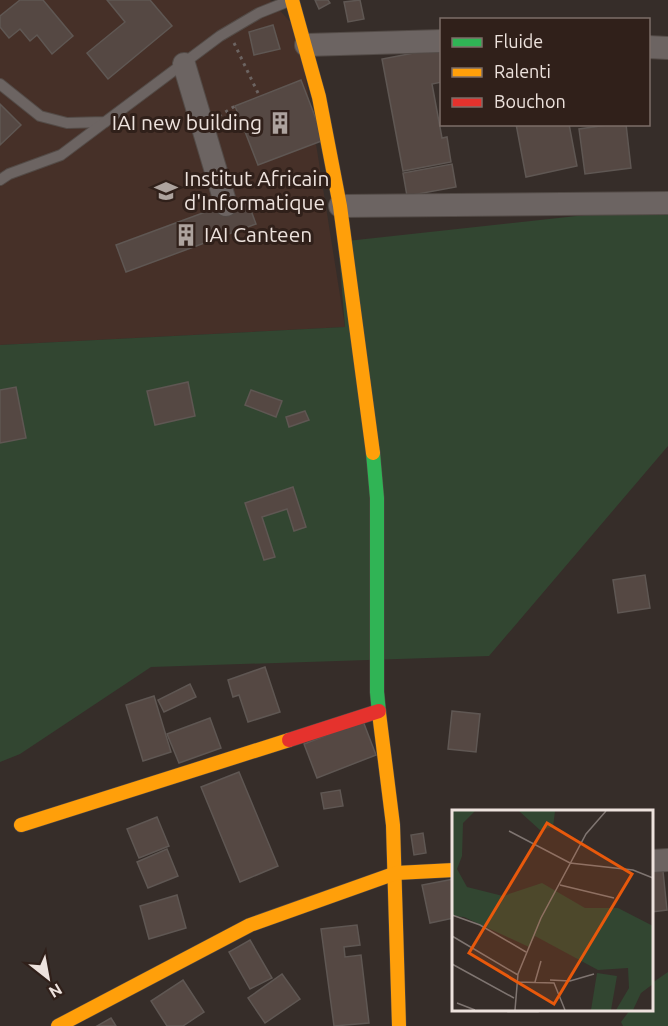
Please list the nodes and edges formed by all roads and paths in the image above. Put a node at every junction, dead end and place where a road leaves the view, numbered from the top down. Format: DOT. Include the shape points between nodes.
graph roads {
  1 [pos="292,0"];
  2 [pos="228,31"];
  3 [pos="440,41"];
  4 [pos="306,45"];
  5 [pos="650,47"];
  6 [pos="668,48"];
  7 [pos="184,64"];
  8 [pos="0,84"];
  9 [pos="258,93"];
  10 [pos="105,122"];
  11 [pos="42,162"];
  12 [pos="48,173"];
  13 [pos="0,180"];
  14 [pos="668,203"];
  15 [pos="226,205"];
  16 [pos="340,206"];
  17 [pos="379,711"];
  18 [pos="21,825"];
  19 [pos="668,860"];
  20 [pos="653,861"];
  21 [pos="452,870"];
  22 [pos="396,873"];
  23 [pos="58,1026"];
  24 [pos="399,1026"];
  1 -- 2 [label="lane"];
  1 -- 4 [label="street"];
  2 -- 7 [label="lane"];
  2 -- 9 [label="path"];
  3 -- 4 [label="street"];
  4 -- 16 [label="street"];
  5 -- 6 [label="street"];
  7 -- 10 [label="lane"];
  7 -- 15 [label="street"];
  8 -- 10 [label="lane" via="40,116 68,123"];
  10 -- 11 [label="lane" via="62,155"];
  11 -- 12 [label="lane"];
  11 -- 13 [label="lane"];
  14 -- 16 [label="street"];
  16 -- 17 [label="street" via="377,498"];
  17 -- 18 [label="street"];
  17 -- 22 [label="street"];
  19 -- 20 [label="street"];
  21 -- 22 [label="street"];
  22 -- 23 [label="street" via="250,925"];
  22 -- 24 [label="street"];
}
